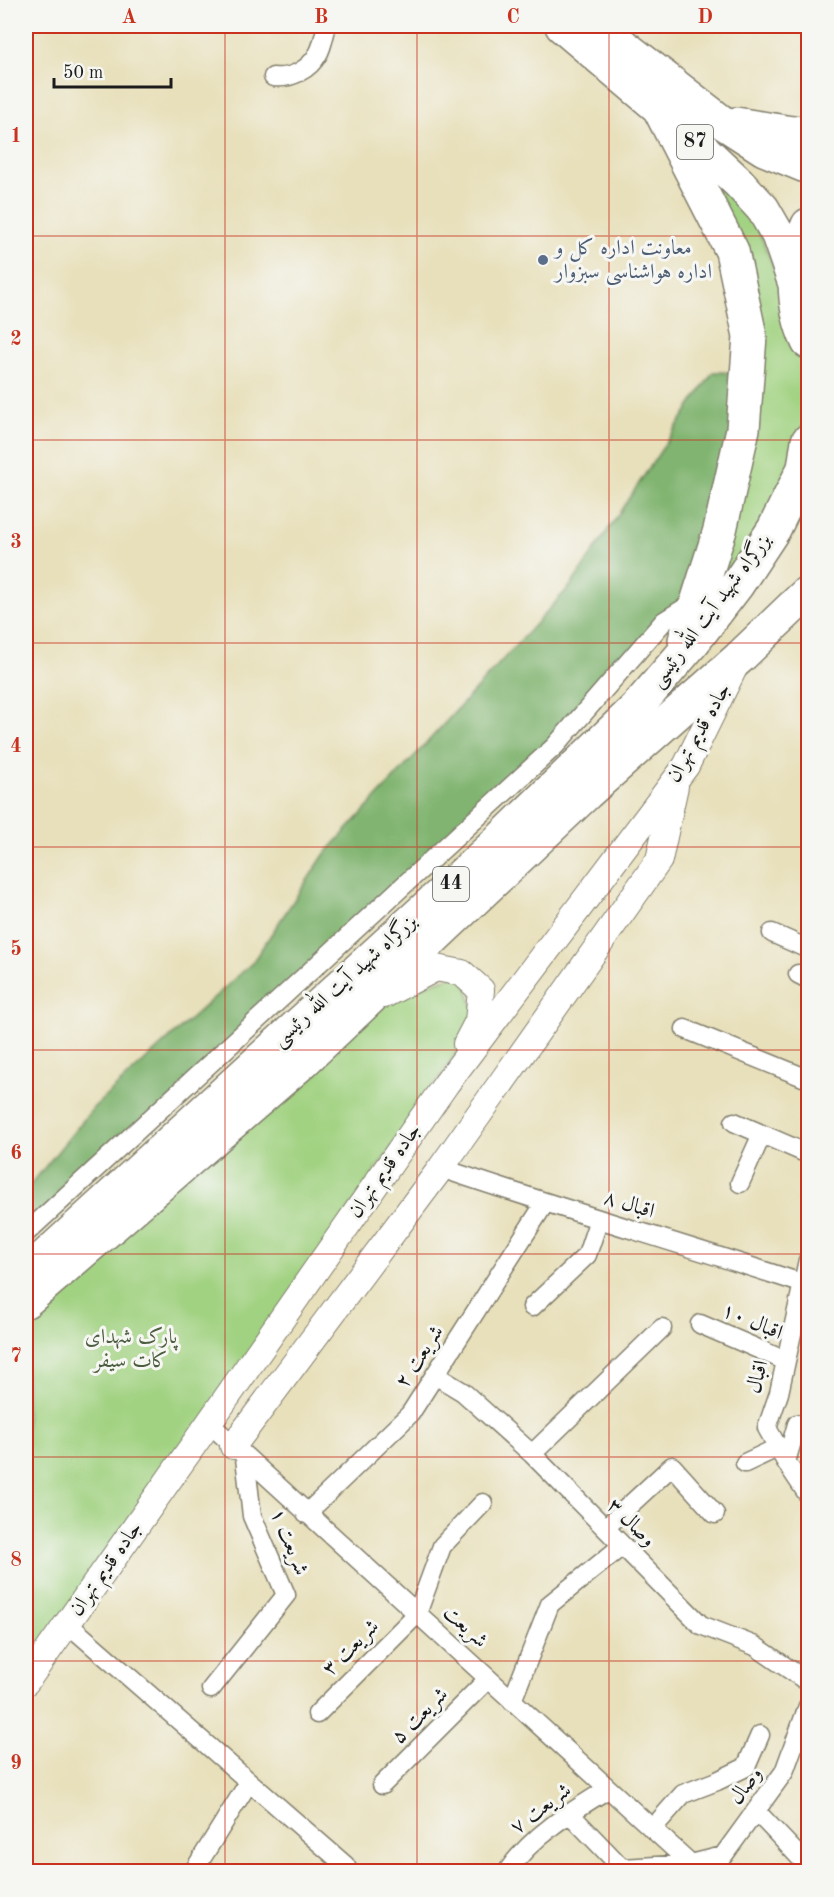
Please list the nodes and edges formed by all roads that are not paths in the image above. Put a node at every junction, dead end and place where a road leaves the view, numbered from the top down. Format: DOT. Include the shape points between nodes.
graph roads {
  1 [pos="327,26"];
  2 [pos="562,26"];
  3 [pos="598,26"];
  4 [pos="273,77"];
  5 [pos="660,108"];
  6 [pos="719,120"];
  7 [pos="808,132"];
  8 [pos="808,167"];
  9 [pos="808,225"];
  10 [pos="795,284"];
  11 [pos="808,344"];
  12 [pos="808,441"];
  13 [pos="808,592"];
  14 [pos="698,600"];
  15 [pos="739,658"];
  16 [pos="679,660"];
  17 [pos="677,778"];
  18 [pos="490,849"];
  19 [pos="436,854"];
  20 [pos="772,933"];
  21 [pos="808,949"];
  22 [pos="362,1006"];
  23 [pos="685,1029"];
  24 [pos="808,1079"];
  25 [pos="446,1084"];
  26 [pos="734,1122"];
  27 [pos="762,1134"];
  28 [pos="808,1154"];
  29 [pos="441,1168"];
  30 [pos="740,1183"];
  31 [pos="545,1203"];
  32 [pos="599,1219"];
  33 [pos="99,1222"];
  34 [pos="26,1233"];
  35 [pos="808,1260"];
  36 [pos="26,1274"];
  37 [pos="804,1284"];
  38 [pos="26,1301"];
  39 [pos="532,1307"];
  40 [pos="700,1324"];
  41 [pos="662,1328"];
  42 [pos="786,1361"];
  43 [pos="435,1375"];
  44 [pos="209,1423"];
  45 [pos="797,1424"];
  46 [pos="239,1452"];
  47 [pos="532,1454"];
  48 [pos="782,1455"];
  49 [pos="746,1463"];
  50 [pos="806,1485"];
  51 [pos="483,1503"];
  52 [pos="306,1514"];
  53 [pos="715,1514"];
  54 [pos="605,1528"];
  55 [pos="622,1546"];
  56 [pos="417,1614"];
  57 [pos="68,1623"];
  58 [pos="488,1679"];
  59 [pos="26,1682"];
  60 [pos="808,1683"];
  61 [pos="211,1689"];
  62 [pos="512,1701"];
  63 [pos="317,1714"];
  64 [pos="807,1714"];
  65 [pos="760,1735"];
  66 [pos="249,1782"];
  67 [pos="382,1785"];
  68 [pos="608,1789"];
  69 [pos="756,1811"];
  70 [pos="569,1813"];
  71 [pos="652,1829"];
  72 [pos="808,1866"];
  73 [pos="692,1868"];
  74 [pos="193,1872"];
  75 [pos="349,1872"];
  76 [pos="507,1872"];
  1 -- 4 [label="street" via="318,54 305,69 285,79"];
  2 -- 5 [label="highway, 87"];
  3 -- 6 [label="highway, 87"];
  5 -- 10 [label="highway, 87" via="763,209 778,235"];
  5 -- 14 [label="highway" via="732,251 750,336 743,429 720,530"];
  6 -- 7 [label="highway" via="792,133"];
  6 -- 8 [label="highway, 87" via="764,149"];
  9 -- 10 [label="highway"];
  10 -- 11 [label="highway"];
  12 -- 16 [label="highway, بزرگراه شهید آیت الله رئیسی / 44" via="804,468 774,529"];
  13 -- 15 [label="highway, بزرگراه شهید آیت الله رئیسی / 44"];
  14 -- 16 [label="highway"];
  14 -- 19 [label="street" via="664,621 555,746"];
  15 -- 17 [label="main road, جاده قدیم تهران"];
  15 -- 22 [label="highway, بزرگراه شهید آیت الله رئیسی / 44" via="587,793"];
  16 -- 18 [label="highway, بزرگراه شهید آیت الله رئیسی / 44"];
  17 -- 25 [label="main road, جاده قدیم تهران"];
  17 -- 29 [label="main road" via="659,860"];
  18 -- 19 [label="street"];
  18 -- 33 [label="highway, بزرگراه شهید آیت الله رئیسی / 44"];
  19 -- 34 [label="street"];
  20 -- 21 [label="street"];
  22 -- 25 [label="main road" via="436,968 462,972 481,990 478,1021"];
  22 -- 33 [label="highway, بزرگراه شهید آیت الله رئیسی / 44" via="304,1061"];
  23 -- 24 [label="street"];
  25 -- 44 [label="main road, جاده قدیم تهران"];
  26 -- 27 [label="street"];
  27 -- 28 [label="street"];
  27 -- 30 [label="street"];
  29 -- 31 [label="street, اقبال ۸"];
  29 -- 46 [label="main road"];
  31 -- 32 [label="street, اقبال ۸"];
  31 -- 43 [label="street, شریعت ۲"];
  32 -- 37 [label="street, اقبال ۸"];
  32 -- 39 [label="street" via="586,1255"];
  33 -- 36 [label="highway, بزرگراه شهید آیت الله رئیسی / 44"];
  33 -- 38 [label="highway, بزرگراه شهید آیت الله رئیسی / 44"];
  35 -- 37 [label="street, اقبال"];
  37 -- 42 [label="street, اقبال"];
  40 -- 42 [label="street, اقبال ۱۰"];
  41 -- 47 [label="street"];
  42 -- 48 [label="street, اقبال" via="767,1428"];
  43 -- 47 [label="street, وصال ۳" via="463,1392"];
  43 -- 52 [label="street, شریعت ۲" via="410,1414"];
  44 -- 46 [label="street, شریعت"];
  44 -- 57 [label="main road, جاده قدیم تهران"];
  45 -- 48 [label="street"];
  46 -- 52 [label="street, شریعت"];
  46 -- 61 [label="street, شریعت ۱" via="252,1515 286,1595"];
  47 -- 54 [label="street, وصال ۳"];
  48 -- 49 [label="street"];
  48 -- 50 [label="street, اقبال"];
  51 -- 56 [label="street" via="442,1546"];
  52 -- 56 [label="street, شریعت"];
  53 -- 54 [label="street" via="672,1466"];
  54 -- 55 [label="street, وصال ۳"];
  55 -- 60 [label="street, وصال ۳" via="700,1625 755,1646"];
  55 -- 62 [label="street" via="550,1604"];
  56 -- 58 [label="street, شریعت"];
  56 -- 63 [label="street, شریعت ۳"];
  57 -- 59 [label="main road, جاده قدیم تهران"];
  57 -- 66 [label="street"];
  58 -- 62 [label="street, شریعت"];
  58 -- 67 [label="street, شریعت ۵"];
  62 -- 68 [label="street, شریعت"];
  64 -- 69 [label="street, وصال" via="784,1772"];
  65 -- 71 [label="street" via="746,1767 683,1794"];
  66 -- 74 [label="street"];
  66 -- 75 [label="street"];
  68 -- 70 [label="street, شریعت ۷"];
  68 -- 71 [label="street, شریعت"];
  69 -- 72 [label="street"];
  69 -- 73 [label="street, وصال" via="723,1856"];
  70 -- 73 [label="street, وصال" via="622,1868"];
  70 -- 76 [label="street, شریعت ۷" via="518,1855"];
  71 -- 73 [label="street, شریعت"];
}
